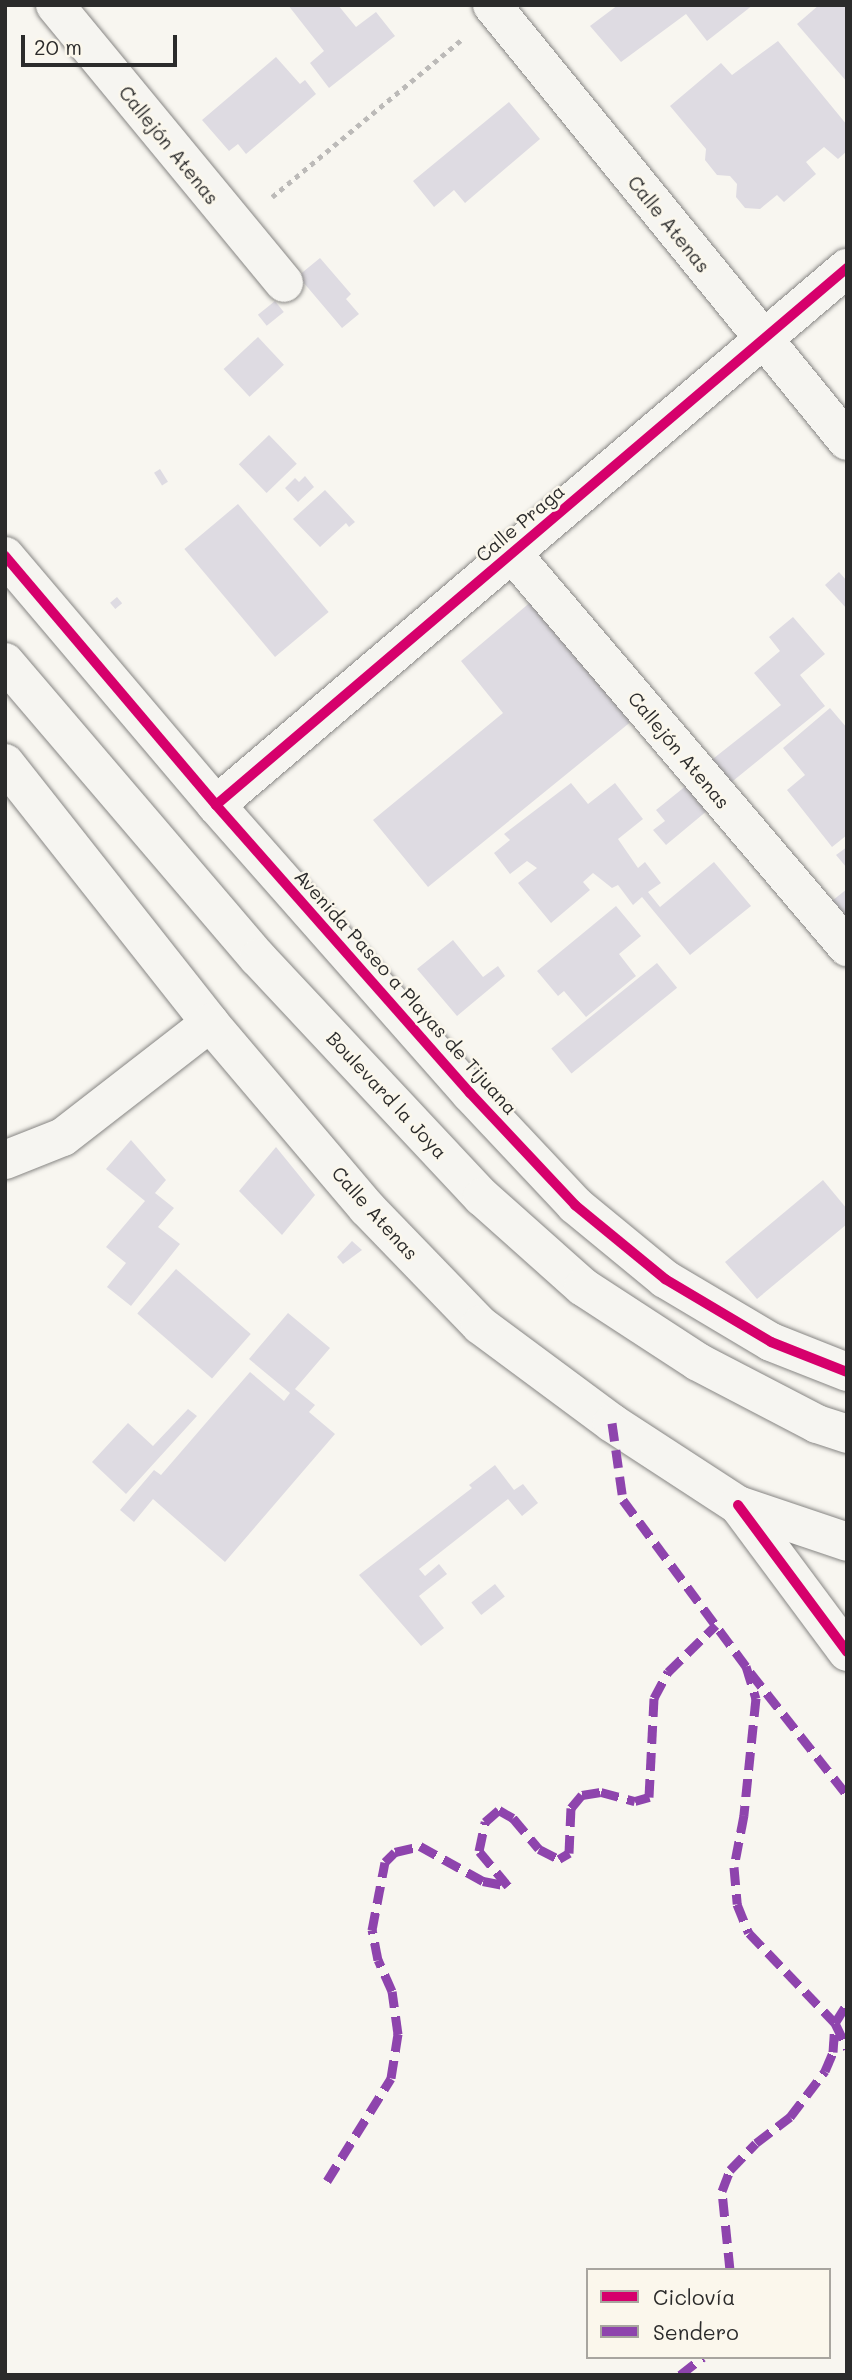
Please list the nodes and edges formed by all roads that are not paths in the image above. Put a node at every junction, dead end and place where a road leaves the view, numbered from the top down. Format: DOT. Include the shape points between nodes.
graph roads {
  1 [pos="55,5"];
  2 [pos="494,8"];
  3 [pos="847,268"];
  4 [pos="284,283"];
  5 [pos="763,341"];
  6 [pos="847,441"];
  7 [pos="511,552"];
  8 [pos="5,556"];
  9 [pos="5,662"];
  10 [pos="5,763"];
  11 [pos="216,805"];
  12 [pos="847,947"];
  13 [pos="210,1023"];
  14 [pos="5,1160"];
  15 [pos="847,1372"];
  16 [pos="847,1434"];
  17 [pos="738,1505"];
  18 [pos="847,1542"];
  19 [pos="847,1652"];
  1 -- 4 [label="street, Callejón Atenas"];
  2 -- 5 [label="street, Calle Atenas"];
  3 -- 5 [label="street, Calle Praga"];
  5 -- 6 [label="street, Calle Atenas"];
  5 -- 7 [label="street, Calle Praga"];
  7 -- 11 [label="street, Calle Praga"];
  7 -- 12 [label="street, Callejón Atenas"];
  8 -- 11 [label="street, Avenida Paseo a Playas de Tijuana"];
  9 -- 16 [label="street, Boulevard la Joya" via="258,958 482,1197 606,1302 698,1362 817,1424"];
  10 -- 13 [label="street, Calle Atenas"];
  11 -- 15 [label="street, Avenida Paseo a Playas de Tijuana" via="575,1205 664,1279 771,1342"];
  13 -- 14 [label="street" via="63,1137"];
  13 -- 17 [label="street, Calle Atenas" via="367,1208 480,1325 612,1423"];
  17 -- 18 [label="street, Calle Atenas"];
  17 -- 19 [label="street"];
}
